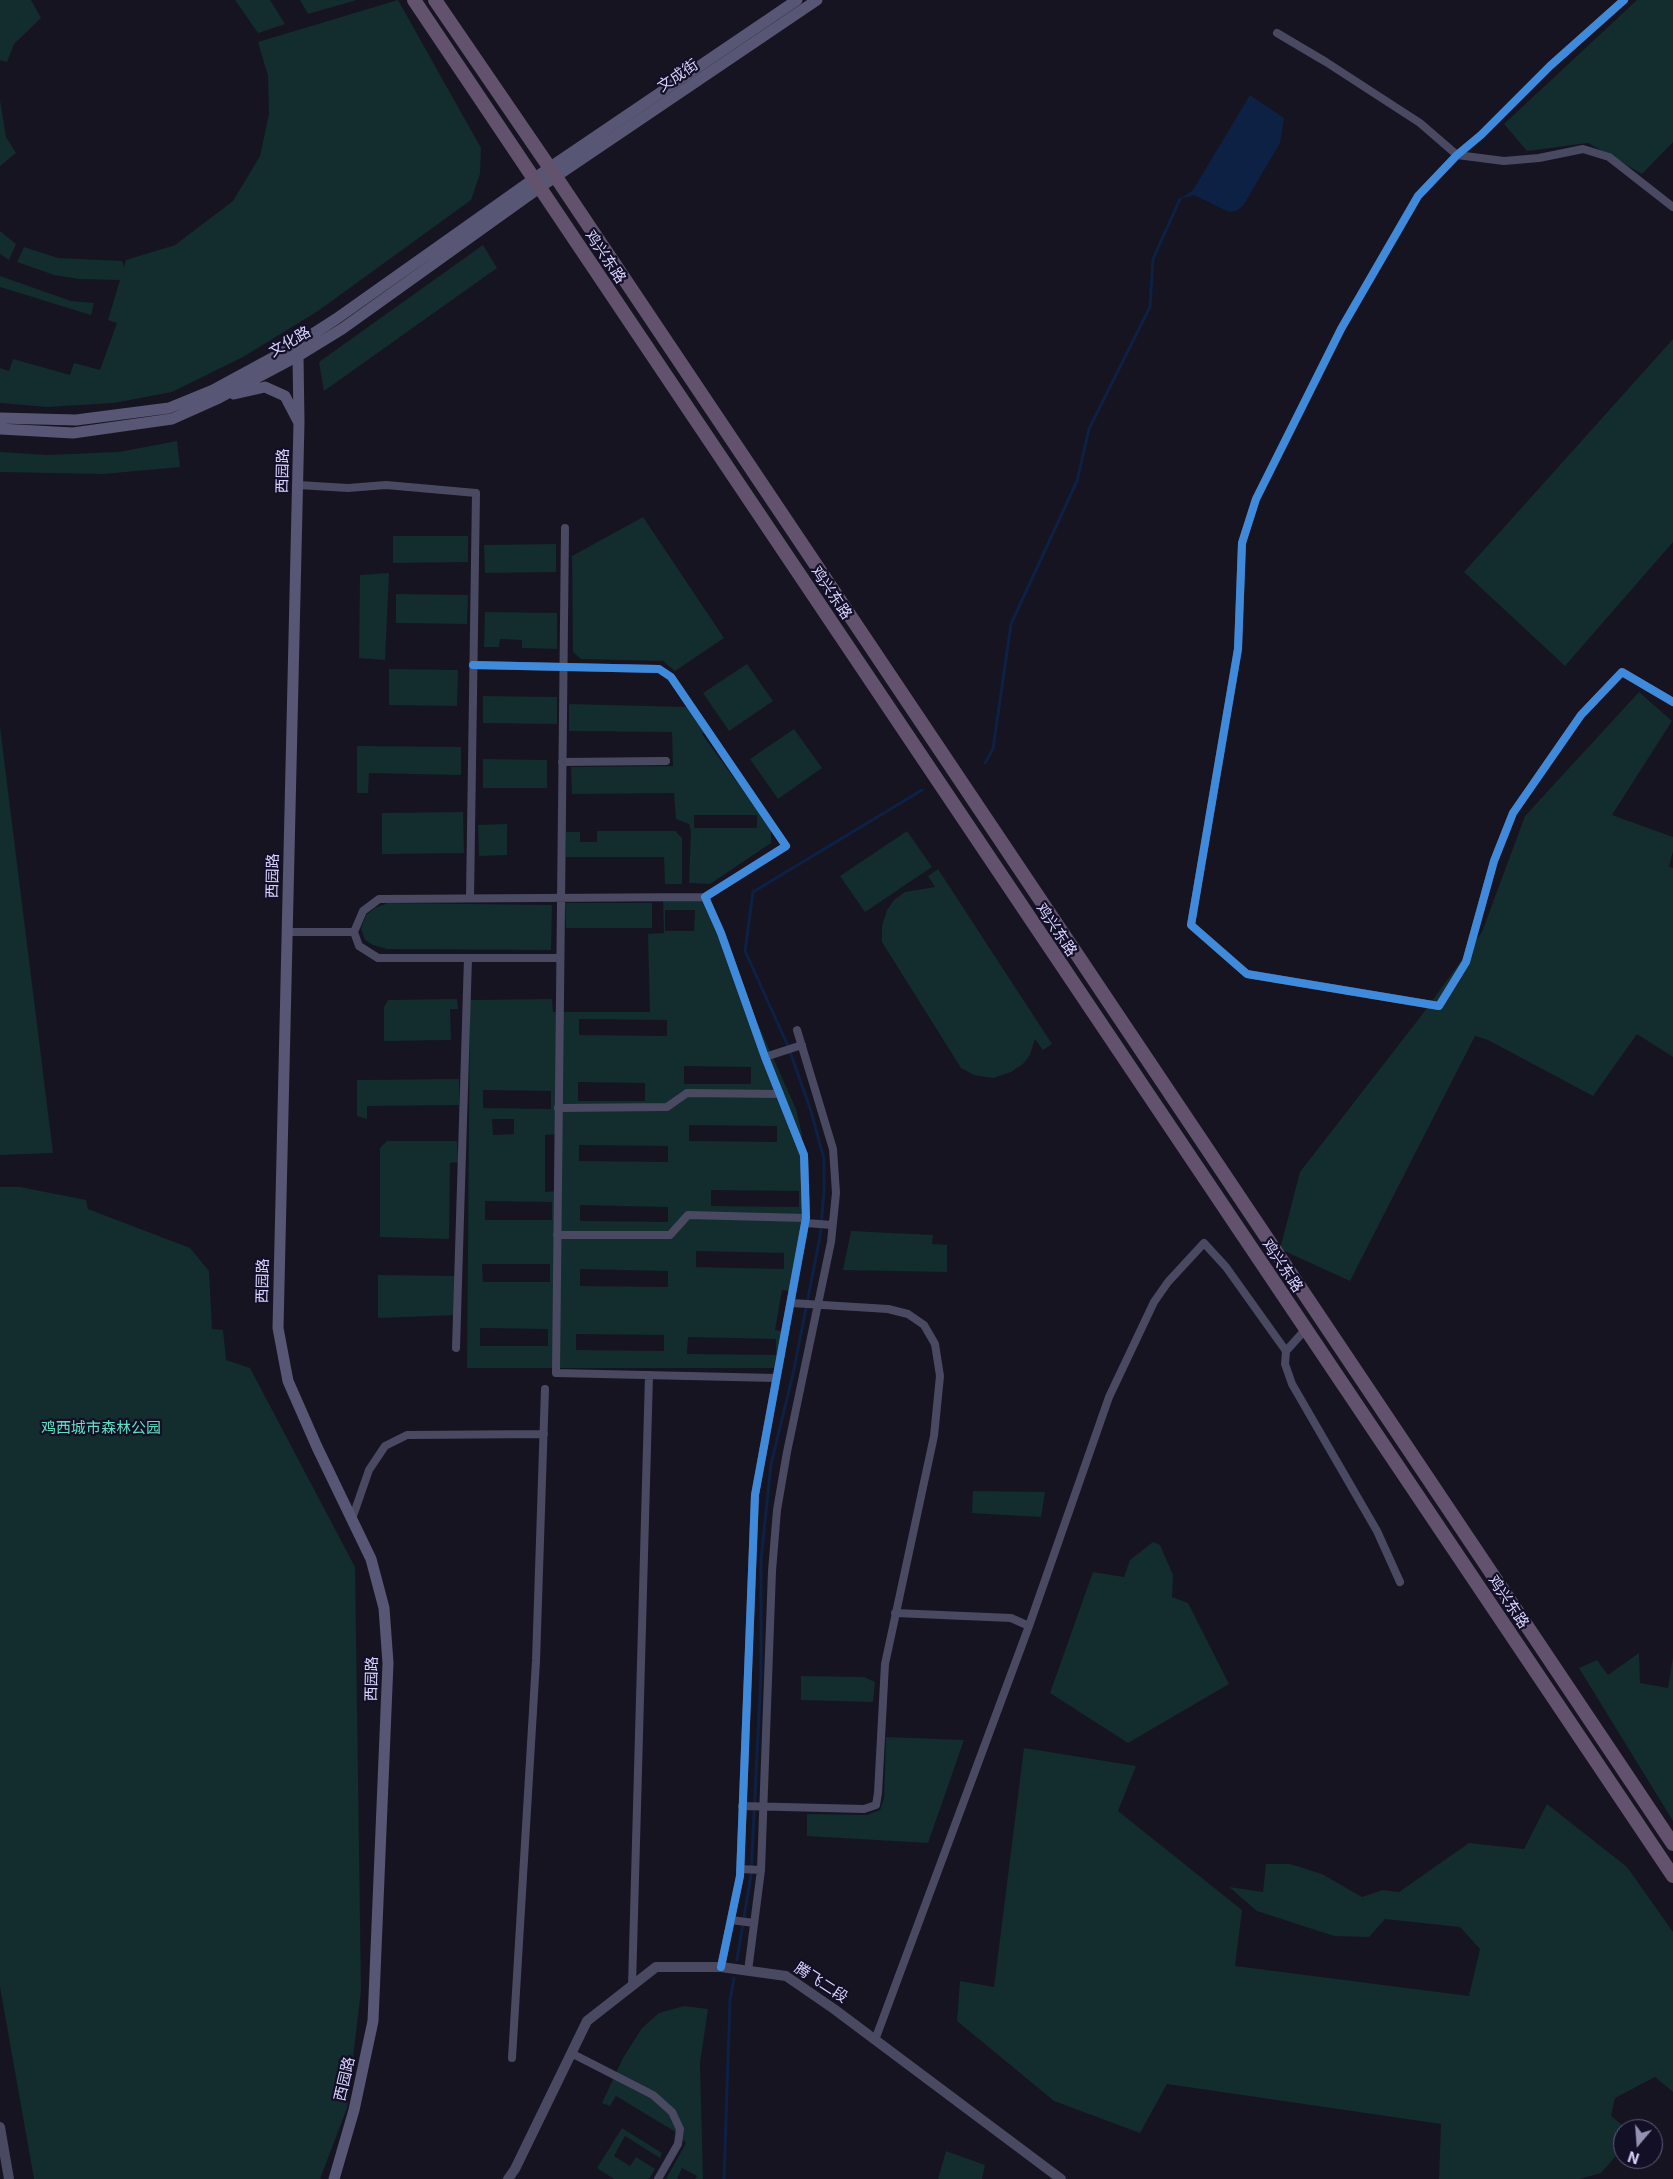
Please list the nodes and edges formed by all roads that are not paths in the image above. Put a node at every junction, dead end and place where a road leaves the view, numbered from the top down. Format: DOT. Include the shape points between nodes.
graph roads {
  1 [pos="414,0"];
  2 [pos="435,0"];
  3 [pos="796,0"];
  4 [pos="817,0"];
  5 [pos="1624,0"];
  6 [pos="1277,34"];
  7 [pos="1457,155"];
  8 [pos="552,173"];
  9 [pos="536,184"];
  10 [pos="1673,207"];
  11 [pos="296,351"];
  12 [pos="219,398"];
  13 [pos="0,418"];
  14 [pos="299,422"];
  15 [pos="0,429"];
  16 [pos="298,486"];
  17 [pos="565,528"];
  18 [pos="473,665"];
  19 [pos="564,666"];
  20 [pos="1673,702"];
  21 [pos="666,761"];
  22 [pos="562,762"];
  23 [pos="705,897"];
  24 [pos="470,898"];
  25 [pos="560,898"];
  26 [pos="287,932"];
  27 [pos="354,932"];
  28 [pos="468,958"];
  29 [pos="559,958"];
  30 [pos="797,1030"];
  31 [pos="802,1045"];
  32 [pos="765,1057"];
  33 [pos="780,1094"];
  34 [pos="558,1108"];
  35 [pos="806,1220"];
  36 [pos="832,1225"];
  37 [pos="557,1235"];
  38 [pos="791,1303"];
  39 [pos="818,1304"];
  40 [pos="1305,1330"];
  41 [pos="456,1348"];
  42 [pos="1286,1351"];
  43 [pos="649,1375"];
  44 [pos="776,1378"];
  45 [pos="545,1389"];
  46 [pos="544,1434"];
  47 [pos="352,1519"];
  48 [pos="1400,1582"];
  49 [pos="895,1613"];
  50 [pos="1029,1626"];
  51 [pos="742,1806"];
  52 [pos="764,1808"];
  53 [pos="1673,1844"];
  54 [pos="740,1869"];
  55 [pos="761,1870"];
  56 [pos="1673,1876"];
  57 [pos="731,1920"];
  58 [pos="754,1923"];
  59 [pos="721,1967"];
  60 [pos="748,1971"];
  61 [pos="632,1986"];
  62 [pos="876,2040"];
  63 [pos="572,2053"];
  64 [pos="512,2058"];
  65 [pos="0,2127"];
  66 [pos="9,2179"];
  67 [pos="334,2179"];
  68 [pos="508,2179"];
  69 [pos="658,2179"];
  70 [pos="1061,2179"];
  1 -- 9 [label="highway, 鸡兴东路"];
  2 -- 8 [label="highway, 鸡兴东路"];
  3 -- 8 [label="main road, 文成街"];
  4 -- 8 [label="main road, 文成街"];
  5 -- 7 [label="street"];
  6 -- 7 [label="street" via="1420,124"];
  7 -- 10 [label="street" via="1504,161 1583,149 1609,157"];
  7 -- 20 [label="street" via="1413,204 1341,329 1256,499 1242,543 1238,649 1191,925 1247,974 1438,1006 1466,962 1494,861 1513,813 1581,715 1622,672"];
  8 -- 9 [label="main road, 文化路"];
  8 -- 53 [label="highway, 鸡兴东路"];
  9 -- 11 [label="main road, 文化路" via="342,329"];
  9 -- 40 [label="highway, 鸡兴东路"];
  11 -- 12 [label="main road, 文化路"];
  11 -- 13 [label="main road, 文化路" via="169,408 76,420"];
  11 -- 14 [label="main road, 西园路"];
  12 -- 14 [label="main road" via="265,387 285,396"];
  12 -- 15 [label="main road, 文化路" via="172,419 72,433"];
  14 -- 16 [label="main road, 西园路"];
  16 -- 18 [label="street" via="348,488 386,485 476,493"];
  16 -- 26 [label="main road, 西园路"];
  17 -- 19 [label="street"];
  18 -- 19 [label="street"];
  18 -- 24 [label="street"];
  19 -- 22 [label="street"];
  19 -- 23 [label="street" via="659,669 671,676 786,846"];
  21 -- 22 [label="street"];
  22 -- 25 [label="street"];
  23 -- 25 [label="street"];
  23 -- 32 [label="street"];
  24 -- 25 [label="street"];
  24 -- 27 [label="street" via="379,898 363,911"];
  25 -- 29 [label="street"];
  26 -- 27 [label="street"];
  26 -- 47 [label="main road, 西园路" via="278,1328 288,1381"];
  27 -- 28 [label="street" via="359,946 378,958"];
  28 -- 29 [label="street"];
  28 -- 41 [label="street"];
  29 -- 34 [label="street"];
  30 -- 31 [label="street"];
  31 -- 32 [label="street"];
  31 -- 36 [label="street" via="834,1148 836,1193"];
  32 -- 33 [label="street"];
  33 -- 34 [label="street" via="687,1092 667,1107"];
  33 -- 35 [label="street" via="804,1155"];
  34 -- 37 [label="street"];
  35 -- 36 [label="street"];
  35 -- 37 [label="street" via="688,1215 670,1235"];
  35 -- 38 [label="street"];
  36 -- 39 [label="street"];
  37 -- 43 [label="street" via="556,1373"];
  38 -- 39 [label="street"];
  38 -- 44 [label="street"];
  39 -- 49 [label="street" via="888,1308 908,1314 924,1325 935,1344 940,1376 934,1436"];
  39 -- 52 [label="street" via="777,1510"];
  40 -- 42 [label="street"];
  40 -- 56 [label="highway, 鸡兴东路"];
  42 -- 48 [label="street" via="1285,1364 1292,1384 1377,1531"];
  42 -- 50 [label="street" via="1226,1267 1204,1243 1154,1302 1109,1397"];
  43 -- 44 [label="street"];
  43 -- 61 [label="street"];
  44 -- 51 [label="street" via="754,1495"];
  45 -- 46 [label="street"];
  46 -- 47 [label="street" via="408,1435 385,1446 369,1470"];
  46 -- 64 [label="street" via="536,1661"];
  47 -- 67 [label="main road, 西园路" via="371,1559 384,1608 388,1663 373,2022 354,2110"];
  49 -- 50 [label="street" via="1011,1618"];
  49 -- 52 [label="street" via="885,1664 876,1805 864,1809"];
  50 -- 62 [label="street"];
  51 -- 52 [label="street"];
  51 -- 54 [label="street"];
  52 -- 55 [label="street"];
  54 -- 55 [label="street"];
  54 -- 57 [label="street"];
  55 -- 58 [label="street"];
  57 -- 58 [label="street"];
  57 -- 59 [label="street"];
  58 -- 60 [label="street"];
  59 -- 60 [label="street, 腾飞二段"];
  59 -- 61 [label="street, 腾飞二段" via="656,1967"];
  60 -- 62 [label="street, 腾飞二段" via="786,1976"];
  61 -- 63 [label="street, 腾飞二段" via="587,2021"];
  62 -- 70 [label="street, 腾飞二段"];
  63 -- 68 [label="street, 腾飞二段"];
  63 -- 69 [label="street" via="653,2095 672,2112 680,2129 678,2144"];
  65 -- 66 [label="street"];
}
